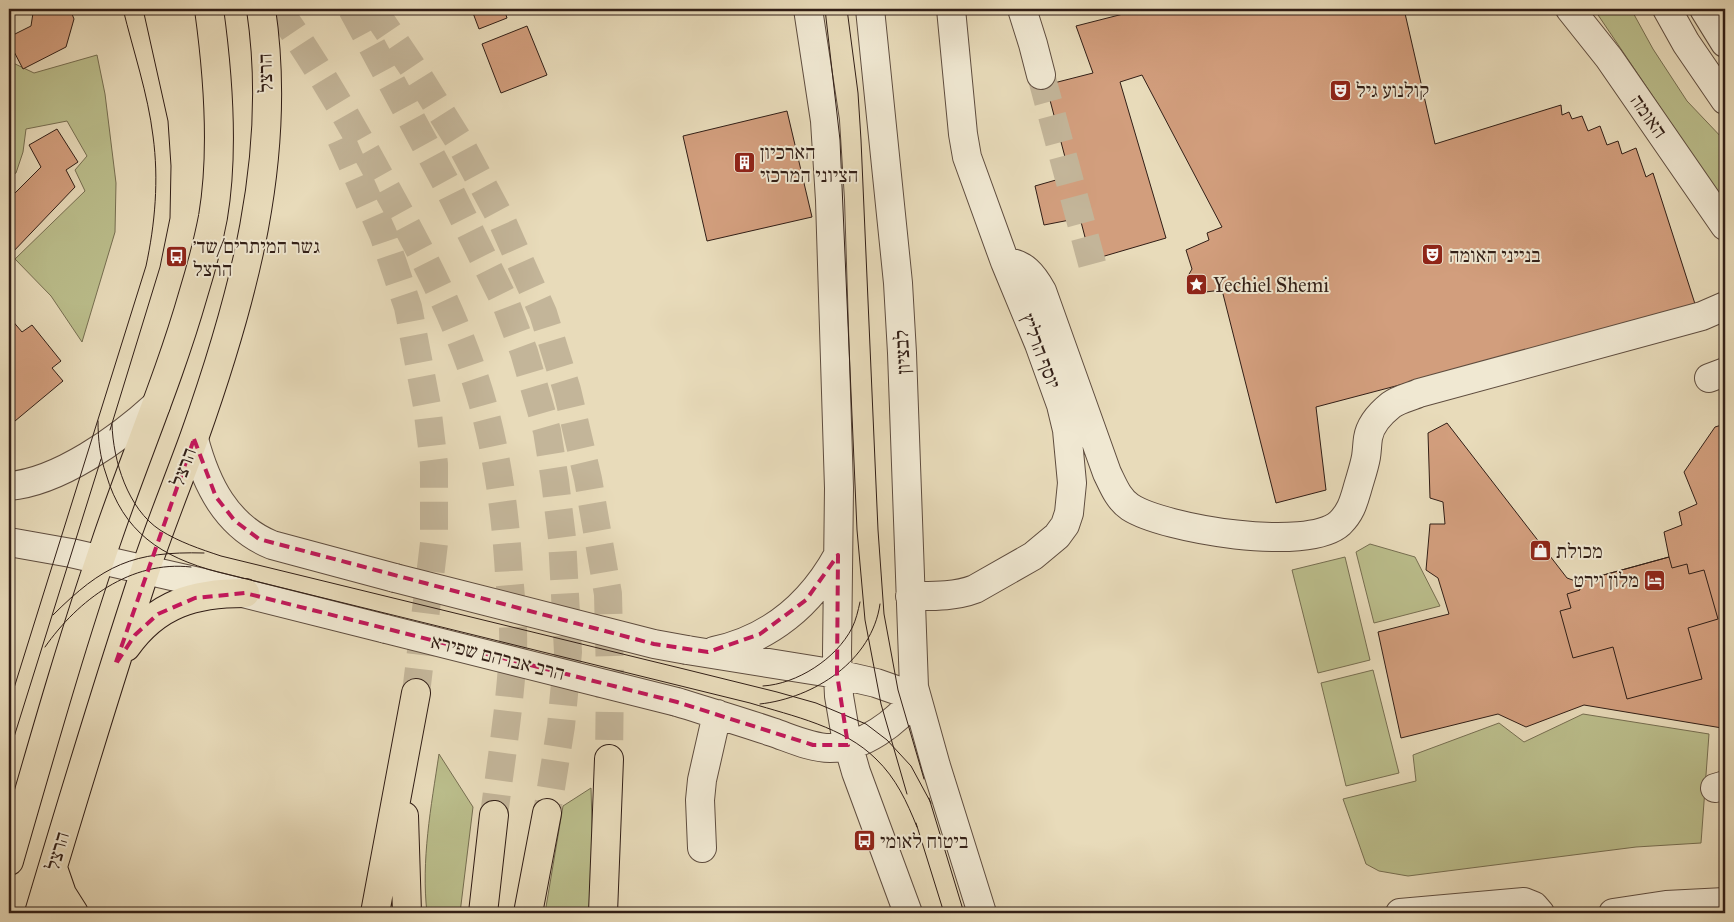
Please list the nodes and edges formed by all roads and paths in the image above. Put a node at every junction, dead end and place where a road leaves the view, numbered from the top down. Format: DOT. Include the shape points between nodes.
graph roads {
  1 [pos="209,9"];
  2 [pos="261,9"];
  3 [pos="808,9"];
  4 [pos="870,9"];
  5 [pos="951,9"];
  6 [pos="1022,9"];
  7 [pos="1570,9"];
  8 [pos="1667,9"];
  9 [pos="1704,9"];
  10 [pos="1725,44"];
  11 [pos="1041,75"];
  12 [pos="1725,100"];
  13 [pos="1725,226"];
  14 [pos="1005,262"];
  15 [pos="1725,306"];
  16 [pos="156,405"];
  17 [pos="194,439"];
  18 [pos="9,486"];
  19 [pos="9,542"];
  20 [pos="838,555"];
  21 [pos="100,559"];
  22 [pos="146,570"];
  23 [pos="245,593"];
  24 [pos="910,596"];
  25 [pos="698,651"];
  26 [pos="115,665"];
  27 [pos="837,674"];
  28 [pos="416,693"];
  29 [pos="916,697"];
  30 [pos="717,714"];
  31 [pos="848,745"];
  32 [pos="609,759"];
  33 [pos="402,767"];
  34 [pos="547,813"];
  35 [pos="494,815"];
  36 [pos="702,848"];
  37 [pos="9,861"];
  38 [pos="53,868"];
  39 [pos="1725,902"];
  40 [pos="39,913"];
  41 [pos="74,913"];
  42 [pos="375,913"];
  43 [pos="407,913"];
  44 [pos="483,913"];
  45 [pos="528,913"];
  46 [pos="603,913"];
  47 [pos="908,913"];
  48 [pos="982,913"];
  49 [pos="1400,913"];
  50 [pos="1540,913"];
  51 [pos="1613,913"];
  1 -- 16 [label="main road" via="216,57 218,116 213,217 180,338"];
  2 -- 17 [label="main road, הרצל" via="266,104 260,196 240,289"];
  3 -- 20 [label="street" via="825,121 830,200"];
  4 -- 24 [label="street, לבציון" via="898,284"];
  5 -- 14 [label="street, יוסף הרליץ" via="967,157"];
  6 -- 11 [label="street"];
  7 -- 13 [label="street, האומה" via="1609,58"];
  8 -- 12 [label="street"];
  9 -- 10 [label="street"];
  14 -- 15 [label="street" via="1024,267 1042,290 1107,473 1117,494 1128,506 1157,519 1268,538 1296,537 1327,530 1345,518 1351,511 1364,466 1368,436 1378,417 1392,404 1419,393 1702,316"];
  14 -- 24 [label="street, יוסף הרליץ" via="1061,405 1072,483 1069,513 1065,525 1046,546 975,589 957,594"];
  16 -- 18 [label="street" via="120,436 87,457 45,476"];
  16 -- 21 [label="main road"];
  17 -- 22 [label="main road, הרצל"];
  17 -- 25 [label="street, bridge" via="216,497 235,521 272,545 654,644"];
  19 -- 21 [label="street, הרב אברהם שפירא"];
  20 -- 25 [label="street" via="818,588 786,618 750,639 723,649"];
  20 -- 27 [label="street"];
  21 -- 22 [label="street, הרב אברהם שפירא"];
  21 -- 37 [label="main road"];
  22 -- 23 [label="street, הרב אברהם שפירא"];
  22 -- 26 [label="main road, הרצל"];
  23 -- 26 [label="main road" via="194,598 158,614 134,635"];
  23 -- 30 [label="street, הרב אברהם שפירא, bridge"];
  24 -- 29 [label="street, לבציון"];
  25 -- 27 [label="street"];
  26 -- 38 [label="main road, הרצל"];
  27 -- 29 [label="street"];
  27 -- 31 [label="street"];
  28 -- 33 [label="main road"];
  29 -- 31 [label="street, הרב אברהם שפירא" via="887,727"];
  29 -- 48 [label="street"];
  30 -- 31 [label="street, הרב אברהם שפירא" via="821,747"];
  30 -- 36 [label="street" via="702,780"];
  31 -- 47 [label="street"];
  32 -- 46 [label="main road"];
  33 -- 42 [label="main road"];
  33 -- 43 [label="main road"];
  34 -- 45 [label="main road"];
  35 -- 44 [label="main road"];
  38 -- 40 [label="main road, הרצל"];
  38 -- 41 [label="main road" via="62,894"];
  39 -- 51 [label="street" via="1666,905"];
  49 -- 50 [label="street" via="1524,902"];
}
